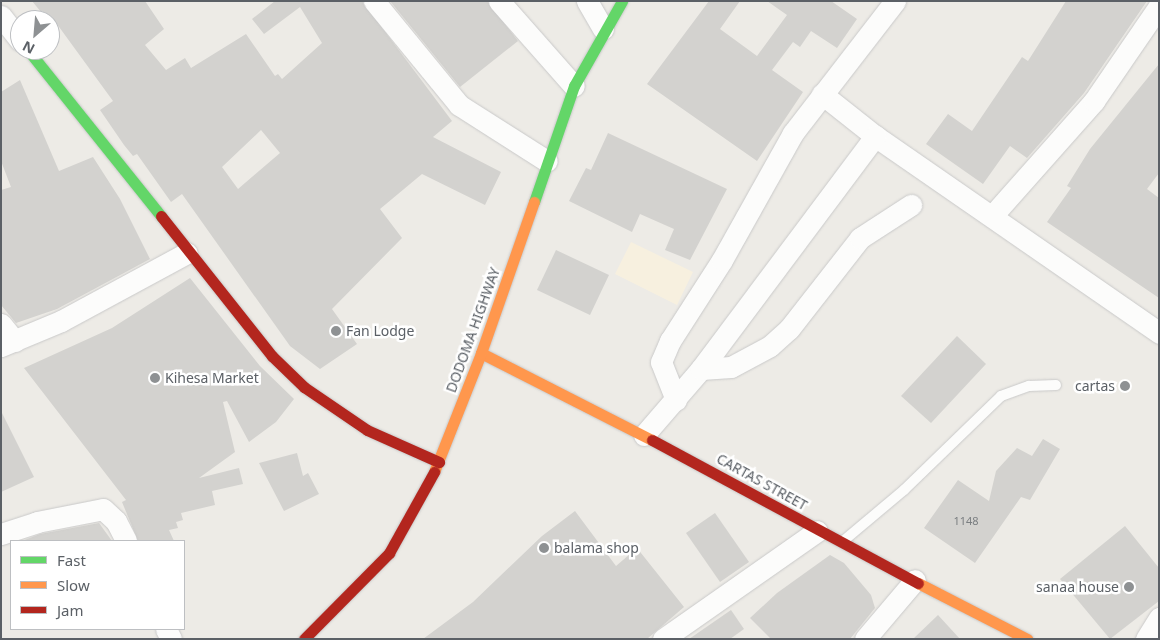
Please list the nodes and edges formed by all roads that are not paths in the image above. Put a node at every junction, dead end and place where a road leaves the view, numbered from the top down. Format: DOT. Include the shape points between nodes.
graph roads {
  1 [pos="374,1"];
  2 [pos="499,1"];
  3 [pos="587,1"];
  4 [pos="622,1"];
  5 [pos="895,1"];
  6 [pos="1159,6"];
  7 [pos="603,29"];
  8 [pos="36,60"];
  9 [pos="574,86"];
  10 [pos="822,94"];
  11 [pos="875,136"];
  12 [pos="547,161"];
  13 [pos="912,205"];
  14 [pos="992,216"];
  15 [pos="186,253"];
  16 [pos="1,324"];
  17 [pos="1159,333"];
  18 [pos="8,344"];
  19 [pos="481,353"];
  20 [pos="701,369"];
  21 [pos="1056,385"];
  22 [pos="676,400"];
  23 [pos="644,435"];
  24 [pos="439,462"];
  25 [pos="817,530"];
  26 [pos="1,534"];
  27 [pos="125,540"];
  28 [pos="841,542"];
  29 [pos="915,580"];
  30 [pos="1159,618"];
  31 [pos="304,639"];
  32 [pos="662,639"];
  33 [pos="865,639"];
  34 [pos="1027,639"];
  35 [pos="1146,639"];
  1 -- 12 [label="street" via="459,105"];
  2 -- 9 [label="street"];
  3 -- 7 [label="street"];
  4 -- 7 [label="main road, DODOMA HIGHWAY"];
  5 -- 10 [label="street"];
  6 -- 14 [label="street" via="1094,101"];
  7 -- 9 [label="main road, DODOMA HIGHWAY"];
  8 -- 15 [label="main road"];
  9 -- 12 [label="main road, DODOMA HIGHWAY"];
  10 -- 11 [label="street"];
  10 -- 22 [label="street" via="793,133 722,260 663,354 661,362"];
  11 -- 14 [label="street"];
  11 -- 20 [label="street"];
  12 -- 19 [label="main road, DODOMA HIGHWAY"];
  13 -- 20 [label="street" via="860,238 789,329 770,346 731,367"];
  14 -- 17 [label="street"];
  15 -- 18 [label="street" via="61,321"];
  15 -- 24 [label="main road" via="272,356 304,387 367,430"];
  16 -- 18 [label="street"];
  19 -- 23 [label="main road, CARTAS STREET"];
  19 -- 24 [label="main road, DODOMA HIGHWAY"];
  20 -- 22 [label="street"];
  21 -- 28 [label="lane" via="1029,386 1001,396 904,490"];
  22 -- 23 [label="street"];
  23 -- 25 [label="main road, CARTAS STREET"];
  24 -- 31 [label="main road, DODOMA HIGHWAY" via="389,553"];
  25 -- 28 [label="main road, CARTAS STREET"];
  25 -- 32 [label="street"];
  26 -- 27 [label="street" via="37,522 103,509 116,522"];
  28 -- 29 [label="main road, CARTAS STREET"];
  29 -- 33 [label="street"];
  29 -- 34 [label="main road, CARTAS STREET"];
  30 -- 35 [label="street"];
}
